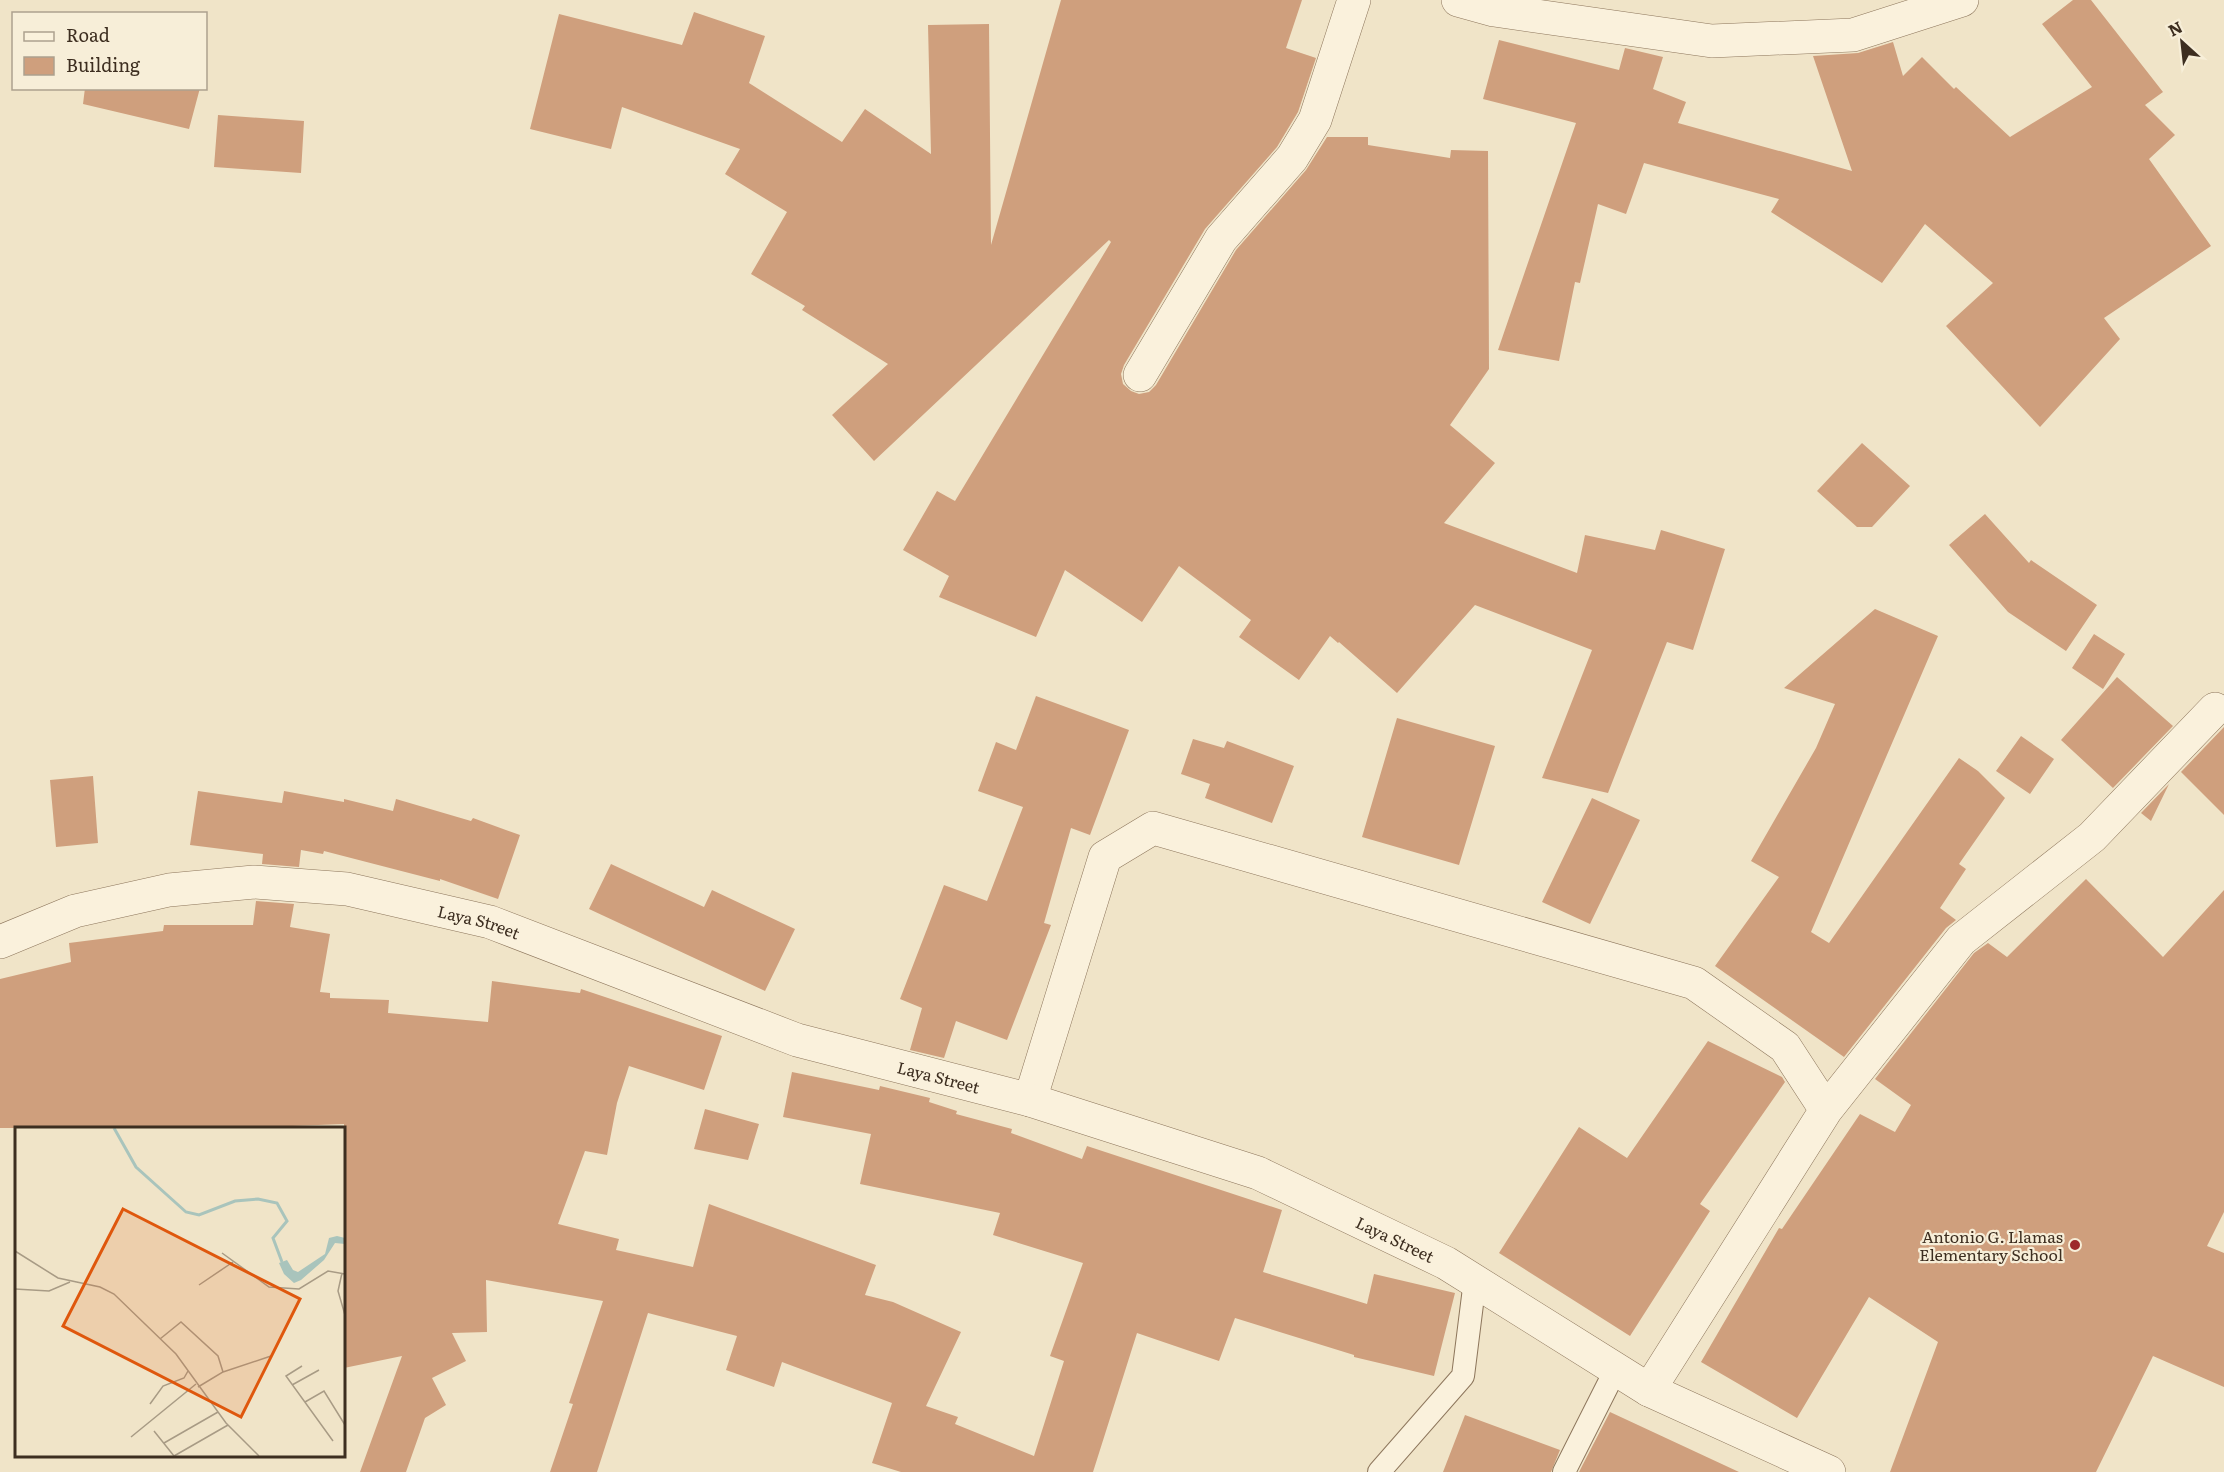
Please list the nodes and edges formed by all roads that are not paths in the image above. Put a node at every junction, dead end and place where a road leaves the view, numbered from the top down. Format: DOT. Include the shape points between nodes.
graph roads {
  1 [pos="1354,0"];
  2 [pos="1458,0"];
  3 [pos="1962,0"];
  4 [pos="1140,375"];
  5 [pos="2215,709"];
  6 [pos="0,942"];
  7 [pos="1030,1100"];
  8 [pos="1827,1110"];
  9 [pos="1475,1280"];
  10 [pos="1616,1369"];
  11 [pos="1649,1390"];
  12 [pos="1379,1472"];
  13 [pos="1564,1472"];
  14 [pos="1829,1472"];
  1 -- 4 [label="street" via="1315,120 1292,158 1221,239"];
  2 -- 3 [label="street" via="1494,10 1712,41 1853,35"];
  5 -- 8 [label="street" via="2092,837 1960,940"];
  6 -- 7 [label="street, Laya Street" via="75,911 169,890 254,882 347,889 490,922 797,1040"];
  7 -- 8 [label="street" via="1106,857 1153,828 1694,983 1785,1047"];
  7 -- 9 [label="street, Laya Street" via="1258,1173"];
  8 -- 11 [label="street"];
  9 -- 10 [label="street, Laya Street"];
  9 -- 12 [label="lane" via="1463,1376"];
  10 -- 11 [label="street, Laya Street"];
  10 -- 13 [label="lane"];
  11 -- 14 [label="street, Laya Street"];
}
